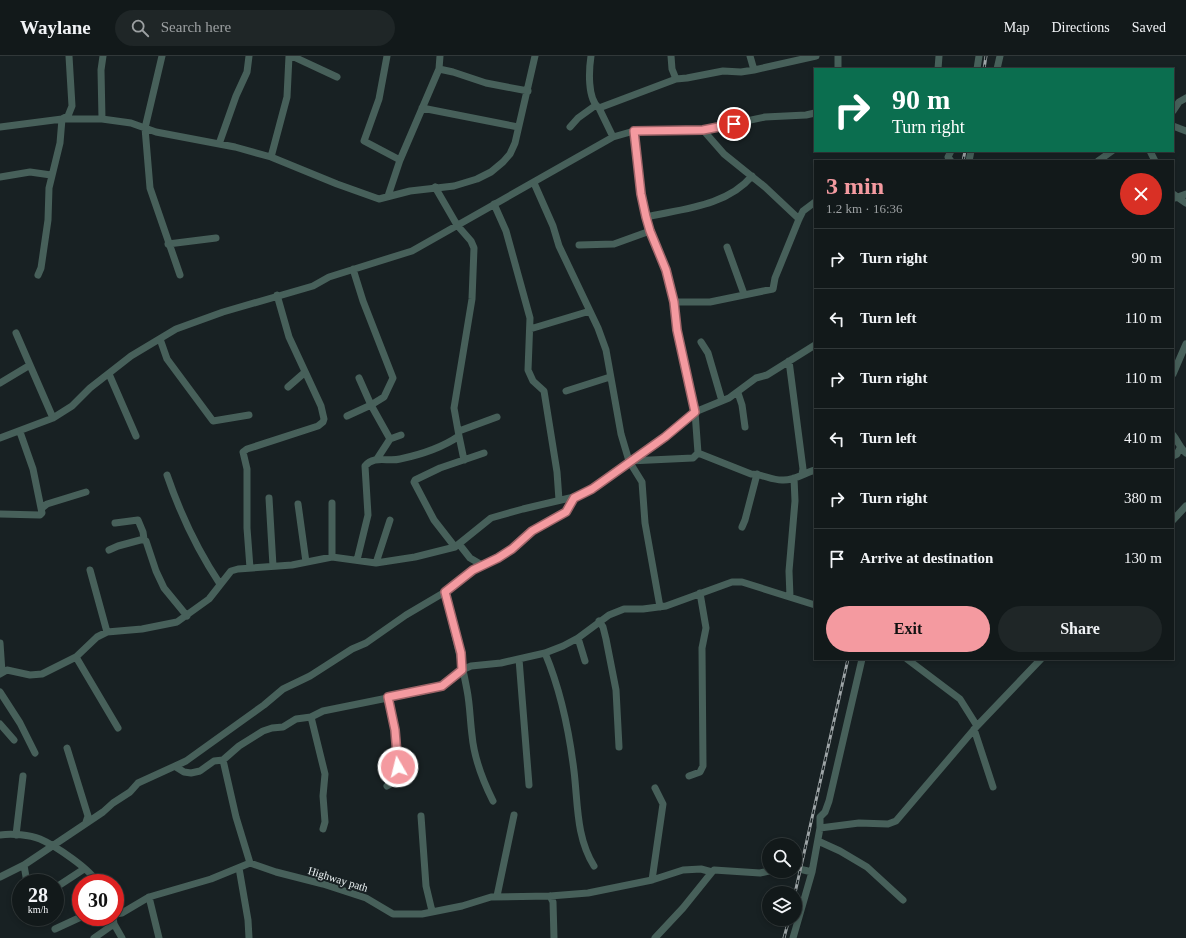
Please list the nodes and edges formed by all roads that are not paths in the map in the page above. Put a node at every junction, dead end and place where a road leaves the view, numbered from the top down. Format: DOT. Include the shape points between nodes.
graph roads {
  1 [pos="69,56"];
  2 [pos="103,56"];
  3 [pos="162,56"];
  4 [pos="249,56"];
  5 [pos="291,56"];
  6 [pos="387,56"];
  7 [pos="440,56"];
  8 [pos="535,56"];
  9 [pos="591,56"];
  10 [pos="671,56"];
  11 [pos="750,56"];
  12 [pos="816,56"];
  13 [pos="838,56"];
  14 [pos="939,56"];
  15 [pos="979,56"];
  16 [pos="1000,56"];
  17 [pos="838,68"];
  18 [pos="938,68"];
  19 [pos="977,68"];
  20 [pos="997,68"];
  21 [pos="439,69"];
  22 [pos="754,70"];
  23 [pos="337,76"];
  24 [pos="676,79"];
  25 [pos="528,91"];
  26 [pos="1186,98"];
  27 [pos="598,107"];
  28 [pos="422,108"];
  29 [pos="1174,110"];
  30 [pos="814,112"];
  31 [pos="62,119"];
  32 [pos="102,119"];
  33 [pos="0,126"];
  34 [pos="1174,126"];
  35 [pos="518,127"];
  36 [pos="570,127"];
  37 [pos="145,128"];
  38 [pos="703,130"];
  39 [pos="1186,130"];
  40 [pos="634,131"];
  41 [pos="613,137"];
  42 [pos="219,144"];
  43 [pos="1111,152"];
  44 [pos="271,157"];
  45 [pos="400,160"];
  46 [pos="1099,160"];
  47 [pos="51,175"];
  48 [pos="752,176"];
  49 [pos="0,177"];
  50 [pos="534,184"];
  51 [pos="435,187"];
  52 [pos="1186,194"];
  53 [pos="388,196"];
  54 [pos="1174,197"];
  55 [pos="814,203"];
  56 [pos="1186,203"];
  57 [pos="494,204"];
  58 [pos="646,217"];
  59 [pos="799,219"];
  60 [pos="457,225"];
  61 [pos="650,231"];
  62 [pos="216,238"];
  63 [pos="168,244"];
  64 [pos="579,245"];
  65 [pos="727,247"];
  66 [pos="353,269"];
  67 [pos="38,275"];
  68 [pos="180,275"];
  69 [pos="744,294"];
  70 [pos="277,295"];
  71 [pos="674,302"];
  72 [pos="590,311"];
  73 [pos="530,329"];
  74 [pos="16,333"];
  75 [pos="160,339"];
  76 [pos="701,342"];
  77 [pos="1186,344"];
  78 [pos="814,346"];
  79 [pos="789,361"];
  80 [pos="30,365"];
  81 [pos="1174,372"];
  82 [pos="304,373"];
  83 [pos="109,374"];
  84 [pos="610,377"];
  85 [pos="359,378"];
  86 [pos="0,382"];
  87 [pos="288,387"];
  88 [pos="566,391"];
  89 [pos="738,393"];
  90 [pos="722,401"];
  91 [pos="371,405"];
  92 [pos="695,412"];
  93 [pos="249,415"];
  94 [pos="347,416"];
  95 [pos="497,416"];
  96 [pos="53,418"];
  97 [pos="745,427"];
  98 [pos="20,432"];
  99 [pos="459,433"];
  100 [pos="401,435"];
  101 [pos="136,436"];
  102 [pos="1174,436"];
  103 [pos="0,438"];
  104 [pos="390,439"];
  105 [pos="1180,448"];
  106 [pos="698,453"];
  107 [pos="1186,453"];
  108 [pos="484,454"];
  109 [pos="1174,456"];
  110 [pos="376,459"];
  111 [pos="464,460"];
  112 [pos="629,461"];
  113 [pos="814,470"];
  114 [pos="757,474"];
  115 [pos="802,474"];
  116 [pos="167,476"];
  117 [pos="794,478"];
  118 [pos="86,492"];
  119 [pos="269,498"];
  120 [pos="574,498"];
  121 [pos="559,500"];
  122 [pos="332,503"];
  123 [pos="298,504"];
  124 [pos="1186,506"];
  125 [pos="42,508"];
  126 [pos="0,514"];
  127 [pos="1174,519"];
  128 [pos="390,520"];
  129 [pos="115,523"];
  130 [pos="742,527"];
  131 [pos="144,539"];
  132 [pos="457,546"];
  133 [pos="109,550"];
  134 [pos="332,557"];
  135 [pos="357,560"];
  136 [pos="306,562"];
  137 [pos="376,564"];
  138 [pos="482,565"];
  139 [pos="273,566"];
  140 [pos="250,568"];
  141 [pos="90,570"];
  142 [pos="220,584"];
  143 [pos="445,592"];
  144 [pos="700,593"];
  145 [pos="790,597"];
  146 [pos="814,605"];
  147 [pos="660,607"];
  148 [pos="187,616"];
  149 [pos="599,621"];
  150 [pos="107,632"];
  151 [pos="578,638"];
  152 [pos="0,643"];
  153 [pos="545,653"];
  154 [pos="76,657"];
  155 [pos="519,659"];
  156 [pos="862,660"];
  157 [pos="908,660"];
  158 [pos="1040,660"];
  159 [pos="585,661"];
  160 [pos="462,670"];
  161 [pos="1,673"];
  162 [pos="0,692"];
  163 [pos="388,697"];
  164 [pos="310,718"];
  165 [pos="0,724"];
  166 [pos="118,728"];
  167 [pos="976,728"];
  168 [pos="14,740"];
  169 [pos="619,747"];
  170 [pos="67,748"];
  171 [pos="35,753"];
  172 [pos="223,760"];
  173 [pos="176,767"];
  174 [pos="23,776"];
  175 [pos="689,776"];
  176 [pos="530,785"];
  177 [pos="387,786"];
  178 [pos="992,787"];
  179 [pos="655,788"];
  180 [pos="493,801"];
  181 [pos="514,815"];
  182 [pos="421,816"];
  183 [pos="86,822"];
  184 [pos="820,828"];
  185 [pos="323,829"];
  186 [pos="0,835"];
  187 [pos="16,835"];
  188 [pos="818,841"];
  189 [pos="54,846"];
  190 [pos="250,863"];
  191 [pos="24,865"];
  192 [pos="594,866"];
  193 [pos="239,868"];
  194 [pos="84,869"];
  195 [pos="802,870"];
  196 [pos="712,872"];
  197 [pos="812,872"];
  198 [pos="762,873"];
  199 [pos="26,874"];
  200 [pos="90,874"];
  201 [pos="0,877"];
  202 [pos="652,880"];
  203 [pos="64,882"];
  204 [pos="498,896"];
  205 [pos="550,896"];
  206 [pos="149,898"];
  207 [pos="903,900"];
  208 [pos="124,911"];
  209 [pos="432,911"];
  210 [pos="72,921"];
  211 [pos="107,926"];
  212 [pos="116,926"];
  213 [pos="55,929"];
  214 [pos="94,938"];
  215 [pos="122,938"];
  216 [pos="158,938"];
  217 [pos="249,938"];
  218 [pos="554,938"];
  219 [pos="655,938"];
  220 [pos="793,938"];
  1 -- 31 [label="street" via="72,106 68,116"];
  2 -- 32 [label="street"];
  3 -- 37 [label="street"];
  4 -- 42 [label="street" via="247,72"];
  5 -- 23 [label="street"];
  5 -- 44 [label="street" via="287,97"];
  6 -- 45 [label="street" via="379,99 364,141"];
  7 -- 21 [label="street"];
  8 -- 25 [label="street"];
  9 -- 27 [label="street" via="589,75"];
  10 -- 24 [label="street"];
  11 -- 22 [label="street"];
  12 -- 22 [label="street"];
  13 -- 17 [label="street"];
  14 -- 18 [label="street"];
  15 -- 19 [label="street"];
  16 -- 20 [label="street"];
  21 -- 25 [label="street" via="486,83"];
  21 -- 28 [label="street"];
  22 -- 24 [label="street" via="723,71"];
  24 -- 27 [label="street"];
  25 -- 35 [label="street"];
  26 -- 29 [label="street"];
  27 -- 36 [label="street" via="578,118"];
  27 -- 41 [label="street"];
  28 -- 35 [label="street"];
  28 -- 45 [label="street"];
  30 -- 38 [label="street" via="765,117"];
  31 -- 32 [label="street"];
  31 -- 33 [label="street"];
  31 -- 47 [label="street" via="55,169"];
  32 -- 37 [label="street" via="131,123"];
  34 -- 39 [label="street"];
  35 -- 51 [label="street" via="510,154 490,172 454,186"];
  37 -- 42 [label="street"];
  37 -- 63 [label="street" via="150,188"];
  38 -- 40 [label="street"];
  38 -- 48 [label="street" via="724,154"];
  40 -- 41 [label="street"];
  40 -- 58 [label="street"];
  41 -- 50 [label="street" via="575,157"];
  42 -- 44 [label="street"];
  43 -- 46 [label="street"];
  44 -- 53 [label="street" via="379,199"];
  45 -- 53 [label="street"];
  47 -- 49 [label="street" via="30,172"];
  47 -- 67 [label="street" via="48,220"];
  48 -- 58 [label="street" via="736,191 715,201"];
  48 -- 59 [label="street"];
  50 -- 57 [label="street"];
  50 -- 72 [label="street" via="559,246"];
  51 -- 53 [label="street"];
  51 -- 60 [label="street"];
  52 -- 54 [label="street"];
  54 -- 56 [label="street"];
  55 -- 59 [label="street" via="803,211"];
  57 -- 60 [label="street"];
  57 -- 73 [label="street" via="516,264 530,318"];
  58 -- 61 [label="street"];
  59 -- 69 [label="street" via="773,289"];
  60 -- 66 [label="street" via="412,251"];
  60 -- 99 [label="street" via="471,240 475,255 472,299 454,408"];
  61 -- 64 [label="street" via="614,244"];
  61 -- 71 [label="street" via="666,270"];
  62 -- 63 [label="street"];
  63 -- 68 [label="street"];
  65 -- 69 [label="street"];
  66 -- 70 [label="street" via="329,277 313,286"];
  66 -- 91 [label="street" via="394,378 384,397"];
  69 -- 71 [label="street" via="710,302"];
  70 -- 75 [label="street" via="223,312"];
  70 -- 82 [label="street" via="289,337"];
  71 -- 92 [label="street" via="677,330"];
  72 -- 73 [label="street"];
  72 -- 84 [label="street" via="606,350"];
  73 -- 121 [label="street" via="528,370 533,381 544,390"];
  74 -- 80 [label="street"];
  75 -- 83 [label="street" via="131,356"];
  75 -- 93 [label="street" via="167,359 213,421"];
  76 -- 90 [label="street" via="708,353"];
  77 -- 81 [label="street"];
  78 -- 79 [label="street"];
  79 -- 89 [label="street" via="767,375 756,378"];
  79 -- 115 [label="street"];
  80 -- 86 [label="street"];
  80 -- 96 [label="street"];
  82 -- 87 [label="street"];
  82 -- 140 [label="street" via="321,406 323,422 243,452 247,469"];
  83 -- 96 [label="street" via="72,406"];
  83 -- 101 [label="street"];
  84 -- 88 [label="street"];
  84 -- 112 [label="street"];
  85 -- 91 [label="street"];
  89 -- 90 [label="street"];
  89 -- 97 [label="street"];
  90 -- 92 [label="street"];
  91 -- 94 [label="street"];
  91 -- 104 [label="street"];
  92 -- 106 [label="street"];
  92 -- 112 [label="street" via="665,437"];
  95 -- 99 [label="street"];
  96 -- 98 [label="street"];
  98 -- 103 [label="street"];
  98 -- 125 [label="street" via="33,469"];
  99 -- 110 [label="street" via="439,445 398,460"];
  99 -- 111 [label="street"];
  100 -- 104 [label="street"];
  102 -- 105 [label="street"];
  104 -- 110 [label="street"];
  105 -- 107 [label="street"];
  105 -- 109 [label="street"];
  106 -- 112 [label="street" via="693,458"];
  106 -- 114 [label="street" via="751,474"];
  108 -- 111 [label="street"];
  110 -- 135 [label="street" via="369,461 365,466 368,515"];
  111 -- 132 [label="street" via="440,468 414,482 434,520"];
  112 -- 120 [label="street" via="592,489"];
  112 -- 147 [label="street" via="642,482"];
  113 -- 115 [label="street"];
  114 -- 117 [label="street" via="781,480"];
  114 -- 130 [label="street"];
  115 -- 117 [label="street"];
  116 -- 142 [label="street" via="190,530"];
  117 -- 145 [label="street" via="795,501 788,571"];
  118 -- 125 [label="street" via="47,504"];
  119 -- 139 [label="street"];
  120 -- 121 [label="street"];
  120 -- 138 [label="street" via="566,512 532,531 498,558"];
  121 -- 132 [label="street" via="491,518"];
  122 -- 134 [label="street"];
  123 -- 136 [label="street"];
  124 -- 127 [label="street"];
  125 -- 126 [label="street" via="40,515"];
  128 -- 137 [label="street"];
  129 -- 131 [label="street" via="138,520"];
  131 -- 133 [label="street"];
  131 -- 148 [label="street" via="164,588"];
  132 -- 137 [label="street"];
  132 -- 138 [label="street"];
  134 -- 135 [label="street"];
  134 -- 136 [label="street"];
  135 -- 137 [label="street"];
  136 -- 139 [label="street"];
  138 -- 143 [label="street"];
  139 -- 140 [label="street"];
  140 -- 142 [label="street" via="230,571"];
  141 -- 150 [label="street"];
  142 -- 148 [label="street" via="209,599"];
  143 -- 160 [label="street" via="461,653"];
  143 -- 173 [label="street" via="366,643 283,689"];
  144 -- 145 [label="street" via="722,585 742,582"];
  144 -- 147 [label="street"];
  144 -- 175 [label="street" via="706,628 702,648 703,766 700,772"];
  145 -- 146 [label="street"];
  147 -- 149 [label="street" via="624,609"];
  148 -- 150 [label="street" via="177,622 161,626"];
  149 -- 151 [label="street"];
  149 -- 169 [label="street" via="606,639 616,690"];
  150 -- 154 [label="street" via="97,637"];
  151 -- 153 [label="street"];
  151 -- 159 [label="street"];
  152 -- 161 [label="street"];
  153 -- 155 [label="street"];
  153 -- 192 [label="street" via="564,710 581,838 585,852"];
  154 -- 161 [label="street" via="42,674 30,675 7,670"];
  154 -- 166 [label="street"];
  155 -- 160 [label="street" via="471,666"];
  155 -- 176 [label="street"];
  156 -- 184 [label="street" via="829,801 820,817"];
  157 -- 167 [label="street" via="954,694"];
  158 -- 167 [label="street"];
  160 -- 163 [label="street" via="442,686"];
  160 -- 180 [label="street" via="468,693 474,746 482,778"];
  162 -- 171 [label="street"];
  163 -- 164 [label="street" via="323,710"];
  163 -- 177 [label="street" via="395,730 399,776"];
  164 -- 172 [label="street" via="296,718 283,727 263,731"];
  164 -- 185 [label="street" via="325,774"];
  165 -- 168 [label="street"];
  167 -- 178 [label="street"];
  167 -- 184 [label="street" via="896,822"];
  170 -- 183 [label="street" via="88,816"];
  172 -- 173 [label="street" via="214,760 200,771 191,773"];
  172 -- 190 [label="street"];
  173 -- 183 [label="street" via="165,769 138,783 130,792"];
  174 -- 187 [label="street"];
  179 -- 202 [label="street" via="663,804"];
  181 -- 204 [label="street"];
  182 -- 209 [label="street" via="426,886"];
  183 -- 189 [label="street"];
  184 -- 188 [label="street"];
  186 -- 187 [label="street"];
  187 -- 189 [label="street" via="39,838"];
  188 -- 197 [label="street"];
  188 -- 207 [label="street" via="867,867"];
  189 -- 191 [label="street"];
  189 -- 194 [label="street"];
  190 -- 193 [label="street"];
  190 -- 209 [label="street, Highway path" via="366,898 394,914 422,914"];
  191 -- 199 [label="street"];
  191 -- 201 [label="street"];
  193 -- 206 [label="street"];
  193 -- 217 [label="street"];
  194 -- 200 [label="street"];
  194 -- 203 [label="street"];
  195 -- 197 [label="street"];
  196 -- 198 [label="street, Highway path" via="714,870"];
  196 -- 202 [label="street, Highway path" via="701,868 683,870"];
  196 -- 219 [label="street"];
  197 -- 220 [label="street"];
  202 -- 205 [label="street, Highway path" via="588,893"];
  204 -- 205 [label="street, Highway path"];
  204 -- 209 [label="street, Highway path"];
  205 -- 218 [label="street" via="553,902"];
  206 -- 208 [label="street"];
  206 -- 216 [label="street"];
  210 -- 213 [label="street"];
  211 -- 214 [label="street"];
  212 -- 215 [label="street"];
}
